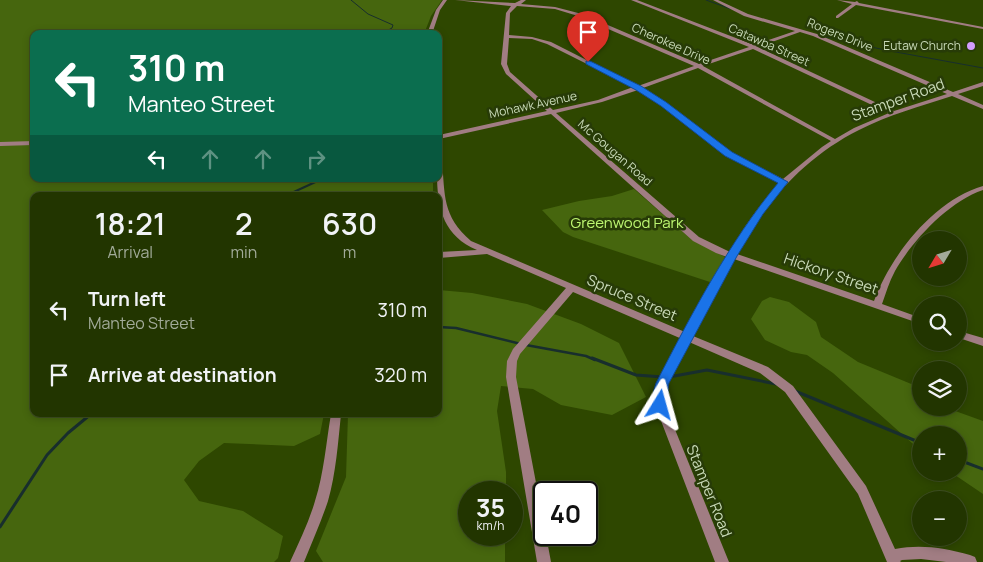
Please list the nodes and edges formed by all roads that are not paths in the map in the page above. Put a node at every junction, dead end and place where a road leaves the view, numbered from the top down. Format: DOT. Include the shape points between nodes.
graph roads {
  1 [pos="445,0"];
  2 [pos="457,0"];
  3 [pos="524,0"];
  4 [pos="633,0"];
  5 [pos="839,0"];
  6 [pos="719,1"];
  7 [pos="857,2"];
  8 [pos="516,4"];
  9 [pos="838,17"];
  10 [pos="983,28"];
  11 [pos="430,30"];
  12 [pos="801,30"];
  13 [pos="506,36"];
  14 [pos="752,46"];
  15 [pos="698,66"];
  16 [pos="983,84"];
  17 [pos="638,88"];
  18 [pos="955,94"];
  19 [pos="983,107"];
  20 [pos="551,112"];
  21 [pos="894,113"];
  22 [pos="442,136"];
  23 [pos="835,141"];
  24 [pos="30,143"];
  25 [pos="0,144"];
  26 [pos="441,182"];
  27 [pos="784,182"];
  28 [pos="983,188"];
  29 [pos="485,252"];
  30 [pos="442,255"];
  31 [pos="732,256"];
  32 [pos="571,288"];
  33 [pos="877,305"];
  34 [pos="912,317"];
  35 [pos="967,337"];
  36 [pos="687,338"];
  37 [pos="983,342"];
  38 [pos="336,417"];
  39 [pos="893,559"];
  40 [pos="297,562"];
  41 [pos="544,562"];
  42 [pos="722,562"];
  43 [pos="970,562"];
  1 -- 11 [label="street"];
  2 -- 8 [label="street, Cherokee Drive"];
  3 -- 8 [label="street"];
  4 -- 14 [label="street, Catawba Street"];
  5 -- 7 [label="street"];
  6 -- 12 [label="street, Rogers Drive" via="746,15"];
  7 -- 9 [label="street"];
  7 -- 10 [label="street"];
  8 -- 13 [label="street, Mc Gougan Road" via="508,13"];
  8 -- 15 [label="street, Cherokee Drive" via="574,12"];
  12 -- 14 [label="street, Mohawk Avenue"];
  12 -- 18 [label="street, Rogers Drive"];
  13 -- 17 [label="street" via="549,43"];
  13 -- 20 [label="street, Mc Gougan Road" via="504,64 508,73"];
  14 -- 15 [label="street, Mohawk Avenue"];
  14 -- 21 [label="street, Catawba Street"];
  15 -- 17 [label="street, Mohawk Avenue"];
  15 -- 23 [label="street, Cherokee Drive"];
  16 -- 18 [label="street, Stamper Road"];
  17 -- 20 [label="street, Mohawk Avenue"];
  17 -- 27 [label="street" via="675,112 728,154"];
  18 -- 19 [label="street, Rogers Drive"];
  18 -- 21 [label="street, Stamper Road"];
  20 -- 22 [label="street, Mohawk Avenue"];
  20 -- 31 [label="street, Mc Gougan Road" via="696,239"];
  21 -- 23 [label="street, Stamper Road"];
  23 -- 27 [label="street, Stamper Road"];
  24 -- 25 [label="street"];
  26 -- 29 [label="street, Spruce Street" via="448,224 461,238"];
  27 -- 31 [label="street, Stamper Road" via="758,213"];
  28 -- 33 [label="street" via="960,197 920,235 895,265"];
  29 -- 30 [label="street"];
  29 -- 32 [label="street, Spruce Street"];
  31 -- 33 [label="street, Hickory Street"];
  31 -- 36 [label="street, Stamper Road"];
  32 -- 36 [label="street, Spruce Street"];
  32 -- 41 [label="street" via="516,352 511,366"];
  33 -- 34 [label="street, Hickory Street"];
  35 -- 37 [label="street"];
  36 -- 39 [label="street, Spruce Street" via="764,370 789,389 862,490"];
  36 -- 42 [label="street, Stamper Road" via="662,383 660,405"];
  38 -- 40 [label="street" via="325,488"];
  39 -- 43 [label="street" via="912,551"];
}
